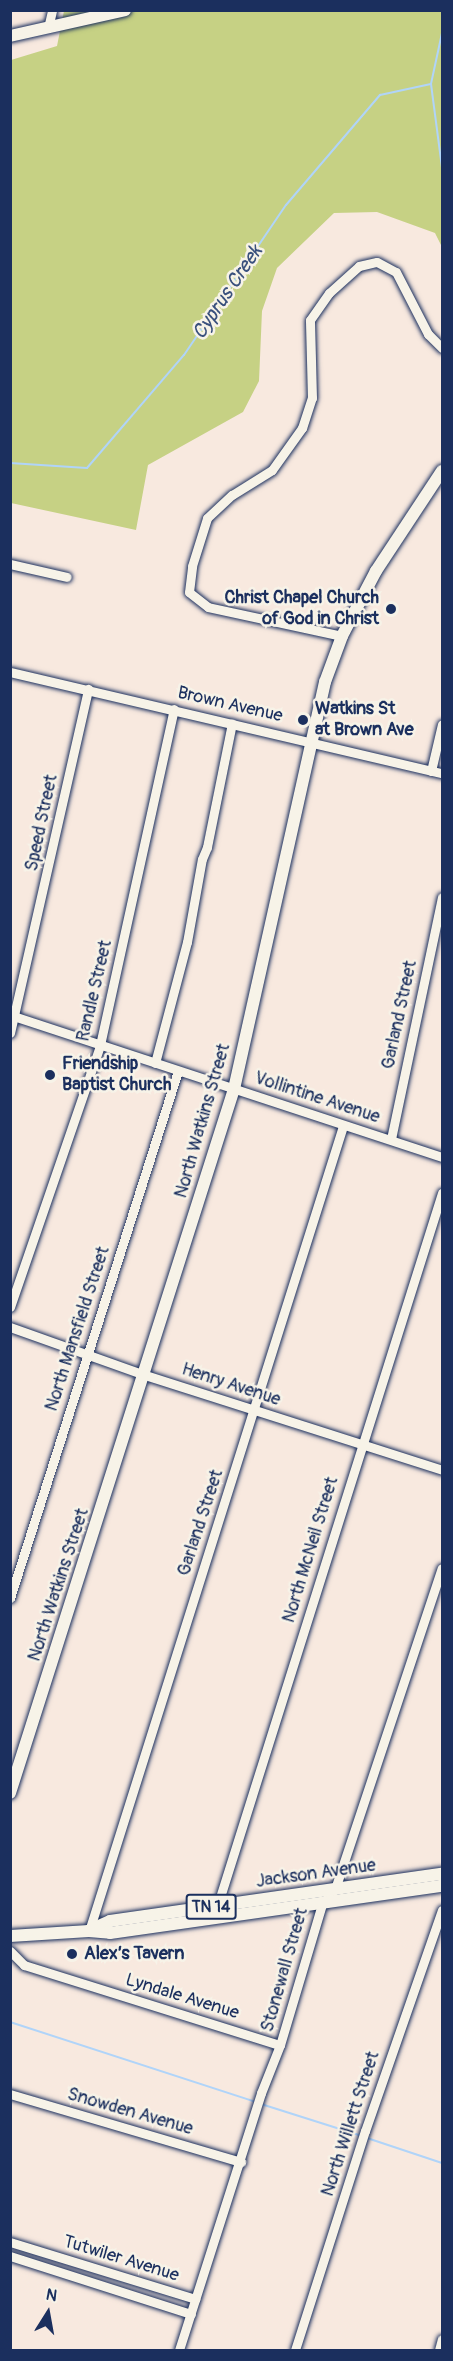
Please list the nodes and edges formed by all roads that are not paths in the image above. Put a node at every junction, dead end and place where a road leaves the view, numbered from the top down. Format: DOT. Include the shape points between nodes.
graph roads {
  1 [pos="52,10"];
  2 [pos="125,10"];
  3 [pos="48,28"];
  4 [pos="10,36"];
  5 [pos="442,348"];
  6 [pos="442,471"];
  7 [pos="10,564"];
  8 [pos="68,577"];
  9 [pos="342,636"];
  10 [pos="10,672"];
  11 [pos="88,689"];
  12 [pos="174,709"];
  13 [pos="232,723"];
  14 [pos="442,724"];
  15 [pos="311,741"];
  16 [pos="431,771"];
  17 [pos="442,773"];
  18 [pos="442,897"];
  19 [pos="13,1016"];
  20 [pos="10,1033"];
  21 [pos="100,1045"];
  22 [pos="155,1063"];
  23 [pos="178,1071"];
  24 [pos="234,1089"];
  25 [pos="343,1125"];
  26 [pos="391,1139"];
  27 [pos="442,1157"];
  28 [pos="442,1193"];
  29 [pos="10,1307"];
  30 [pos="10,1327"];
  31 [pos="88,1353"];
  32 [pos="145,1375"];
  33 [pos="254,1410"];
  34 [pos="361,1444"];
  35 [pos="442,1470"];
  36 [pos="442,1568"];
  37 [pos="10,1598"];
  38 [pos="10,1793"];
  39 [pos="442,1874"];
  40 [pos="442,1886"];
  41 [pos="335,1889"];
  42 [pos="322,1904"];
  43 [pos="218,1906"];
  44 [pos="442,1910"];
  45 [pos="214,1918"];
  46 [pos="89,1930"];
  47 [pos="10,1936"];
  48 [pos="10,1951"];
  49 [pos="280,2045"];
  50 [pos="10,2094"];
  51 [pos="241,2162"];
  52 [pos="10,2242"];
  53 [pos="21,2245"];
  54 [pos="38,2250"];
  55 [pos="14,2257"];
  56 [pos="34,2263"];
  57 [pos="195,2300"];
  58 [pos="191,2314"];
  59 [pos="442,2339"];
  60 [pos="179,2350"];
  61 [pos="296,2350"];
  62 [pos="439,2350"];
  1 -- 3 [label="street"];
  2 -- 3 [label="main road"];
  3 -- 4 [label="main road"];
  5 -- 9 [label="street" via="428,334 396,272 377,262 359,266 329,292 310,320 312,398 302,428 272,470 232,495 207,518 192,566 189,592 208,607"];
  6 -- 9 [label="main road, North Watkins Street" via="376,571"];
  7 -- 8 [label="street"];
  9 -- 15 [label="main road, North Watkins Street" via="325,682"];
  10 -- 11 [label="street, Brown Avenue"];
  11 -- 12 [label="street, Brown Avenue"];
  11 -- 19 [label="street, Speed Street"];
  12 -- 13 [label="street, Brown Avenue"];
  12 -- 21 [label="street, Randle Street"];
  13 -- 15 [label="street, Brown Avenue"];
  13 -- 22 [label="street" via="187,942"];
  14 -- 16 [label="street"];
  15 -- 16 [label="street, Brown Avenue"];
  15 -- 24 [label="main road, North Watkins Street"];
  16 -- 17 [label="street, Brown Avenue"];
  18 -- 26 [label="street, Garland Street"];
  19 -- 20 [label="street, Speed Street"];
  19 -- 21 [label="street, Vollintine Avenue"];
  21 -- 22 [label="street, Vollintine Avenue"];
  21 -- 29 [label="street, Randle Street"];
  22 -- 23 [label="street, Vollintine Avenue"];
  23 -- 24 [label="street, Vollintine Avenue"];
  23 -- 31 [label="street, North Mansfield Street"];
  24 -- 25 [label="street, Vollintine Avenue"];
  24 -- 32 [label="main road, North Watkins Street"];
  25 -- 26 [label="street, Vollintine Avenue"];
  25 -- 33 [label="street, Garland Street"];
  26 -- 27 [label="street, Vollintine Avenue"];
  28 -- 34 [label="street, North McNeil Street"];
  30 -- 31 [label="street, Henry Avenue"];
  31 -- 32 [label="street, Henry Avenue"];
  31 -- 37 [label="street, North Mansfield Street"];
  32 -- 33 [label="street, Henry Avenue"];
  32 -- 38 [label="main road, North Watkins Street"];
  33 -- 34 [label="street, Henry Avenue"];
  33 -- 46 [label="street, Garland Street"];
  34 -- 35 [label="street, Henry Avenue"];
  34 -- 43 [label="street, North McNeil Street"];
  36 -- 41 [label="street, Stonewall Street"];
  39 -- 41 [label="main road, Jackson Avenue / TN 14"];
  40 -- 42 [label="main road, Jackson Avenue / TN 14"];
  41 -- 42 [label="street, Stonewall Street"];
  41 -- 43 [label="main road, Jackson Avenue / TN 14"];
  42 -- 45 [label="main road, Jackson Avenue / TN 14"];
  42 -- 49 [label="street, Stonewall Street"];
  43 -- 45 [label="street, North McNeil Street"];
  43 -- 46 [label="main road, Jackson Avenue / TN 14" via="110,1921"];
  44 -- 61 [label="street, North Willett Street" via="365,2131"];
  45 -- 46 [label="main road, Jackson Avenue / TN 14" via="110,1933"];
  46 -- 47 [label="main road, Jackson Avenue / TN 14"];
  48 -- 49 [label="street, Lyndale Avenue" via="24,1965"];
  49 -- 51 [label="street, Stonewall Street"];
  50 -- 51 [label="street, Snowden Avenue"];
  51 -- 57 [label="street, Stonewall Street"];
  52 -- 53 [label="street, Tutwiler Avenue"];
  53 -- 54 [label="street, Tutwiler Avenue"];
  53 -- 55 [label="street, Tutwiler Avenue"];
  54 -- 56 [label="street, Tutwiler Avenue"];
  54 -- 57 [label="street, Tutwiler Avenue"];
  55 -- 56 [label="street, Tutwiler Avenue"];
  56 -- 58 [label="street, Tutwiler Avenue"];
  57 -- 58 [label="street, Stonewall Street"];
  58 -- 60 [label="street, Stonewall Street"];
  59 -- 62 [label="street"];
}
